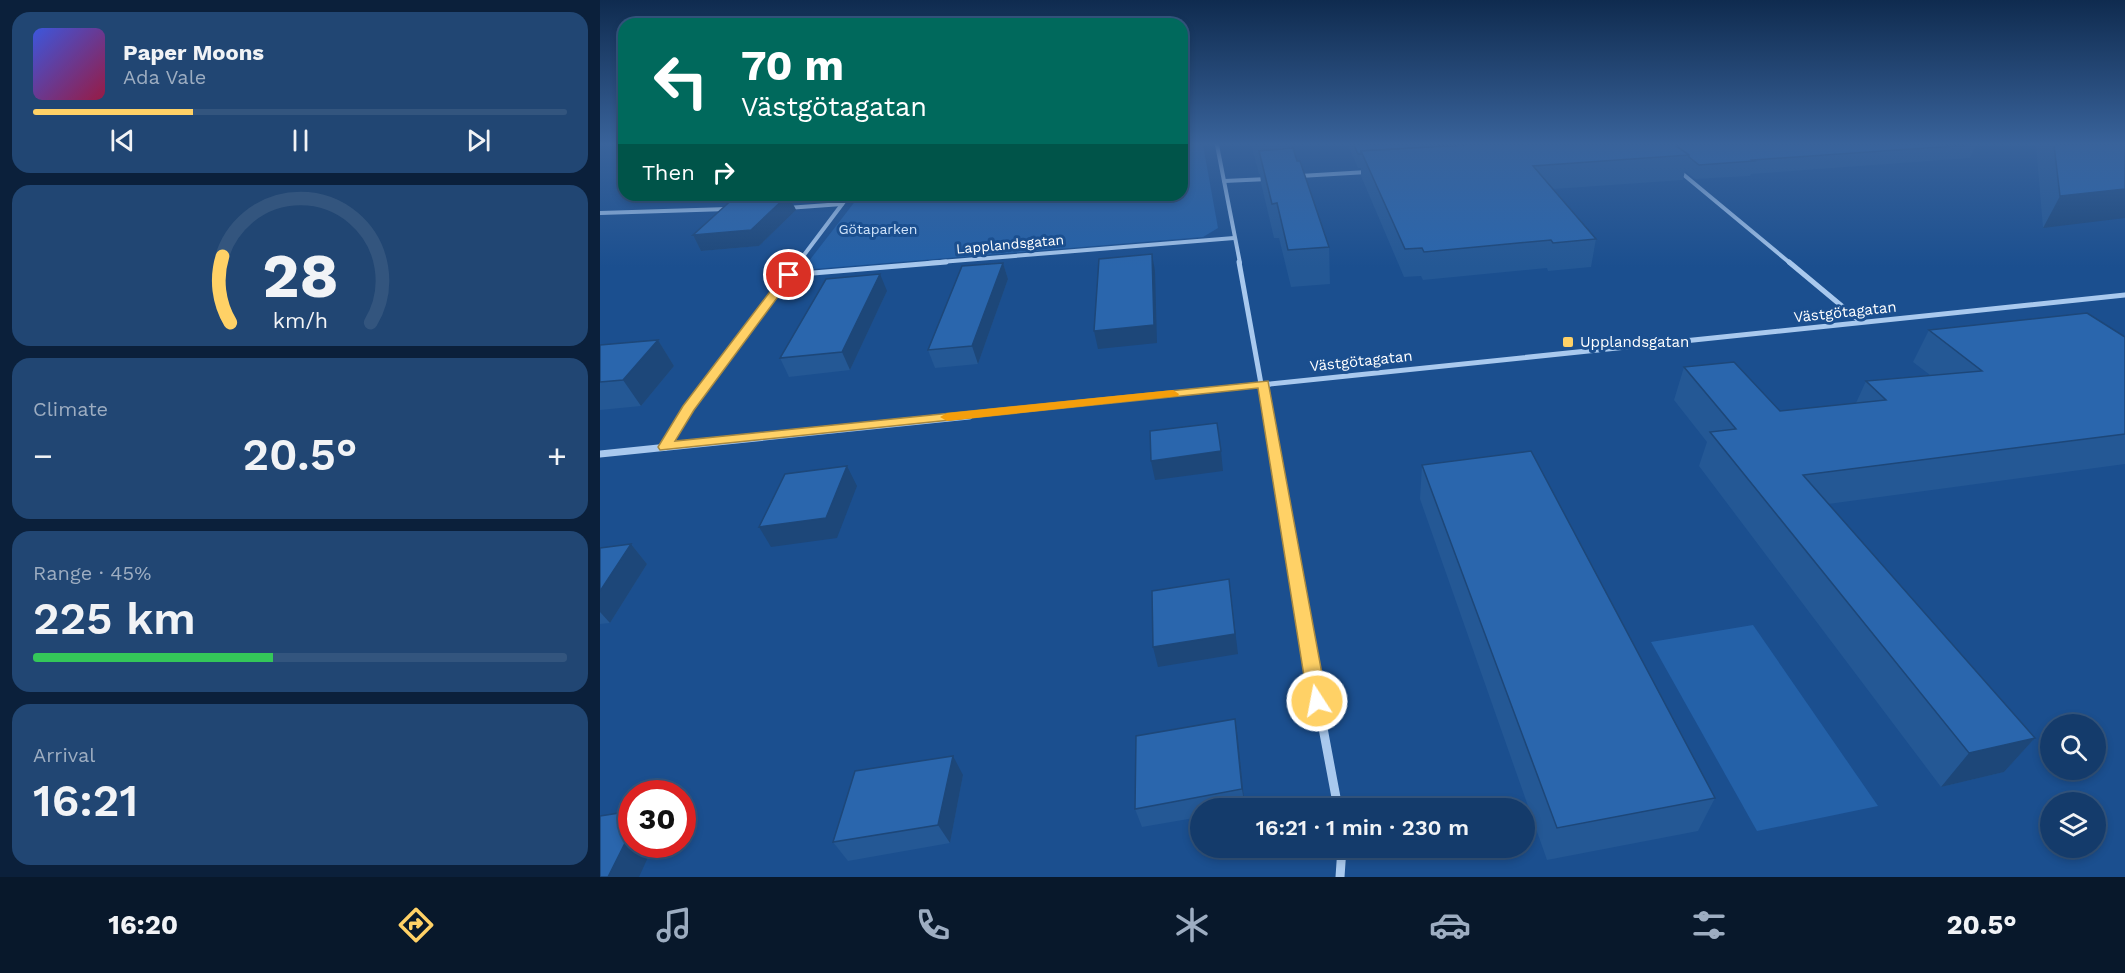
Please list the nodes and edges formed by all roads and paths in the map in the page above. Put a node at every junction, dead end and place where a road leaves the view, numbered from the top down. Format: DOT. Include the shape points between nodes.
graph roads {
  1 [pos="1225,186"];
  2 [pos="1697,186"];
  3 [pos="844,201"];
  4 [pos="842,204"];
  5 [pos="783,208"];
  6 [pos="737,209"];
  7 [pos="600,213"];
  8 [pos="1234,238"];
  9 [pos="789,275"];
  10 [pos="2125,295"];
  11 [pos="1861,322"];
  12 [pos="1264,383"];
  13 [pos="665,447"];
  14 [pos="600,454"];
  15 [pos="1336,798"];
  16 [pos="1341,858"];
  17 [pos="1340,877"];
  1 -- 8 [label="street"];
  2 -- 11 [label="street"];
  3 -- 4 [label="street"];
  4 -- 5 [label="street"];
  4 -- 9 [label="street"];
  6 -- 7 [label="street"];
  8 -- 9 [label="street, Lapplandsgatan"];
  8 -- 12 [label="street"];
  9 -- 13 [label="street" via="688,409"];
  10 -- 11 [label="street, Västgötagatan"];
  11 -- 12 [label="street, Västgötagatan"];
  12 -- 13 [label="street, Västgötagatan"];
  12 -- 15 [label="street" via="1301,615"];
  13 -- 14 [label="street, Västgötagatan"];
  16 -- 17 [label="street"];
}
